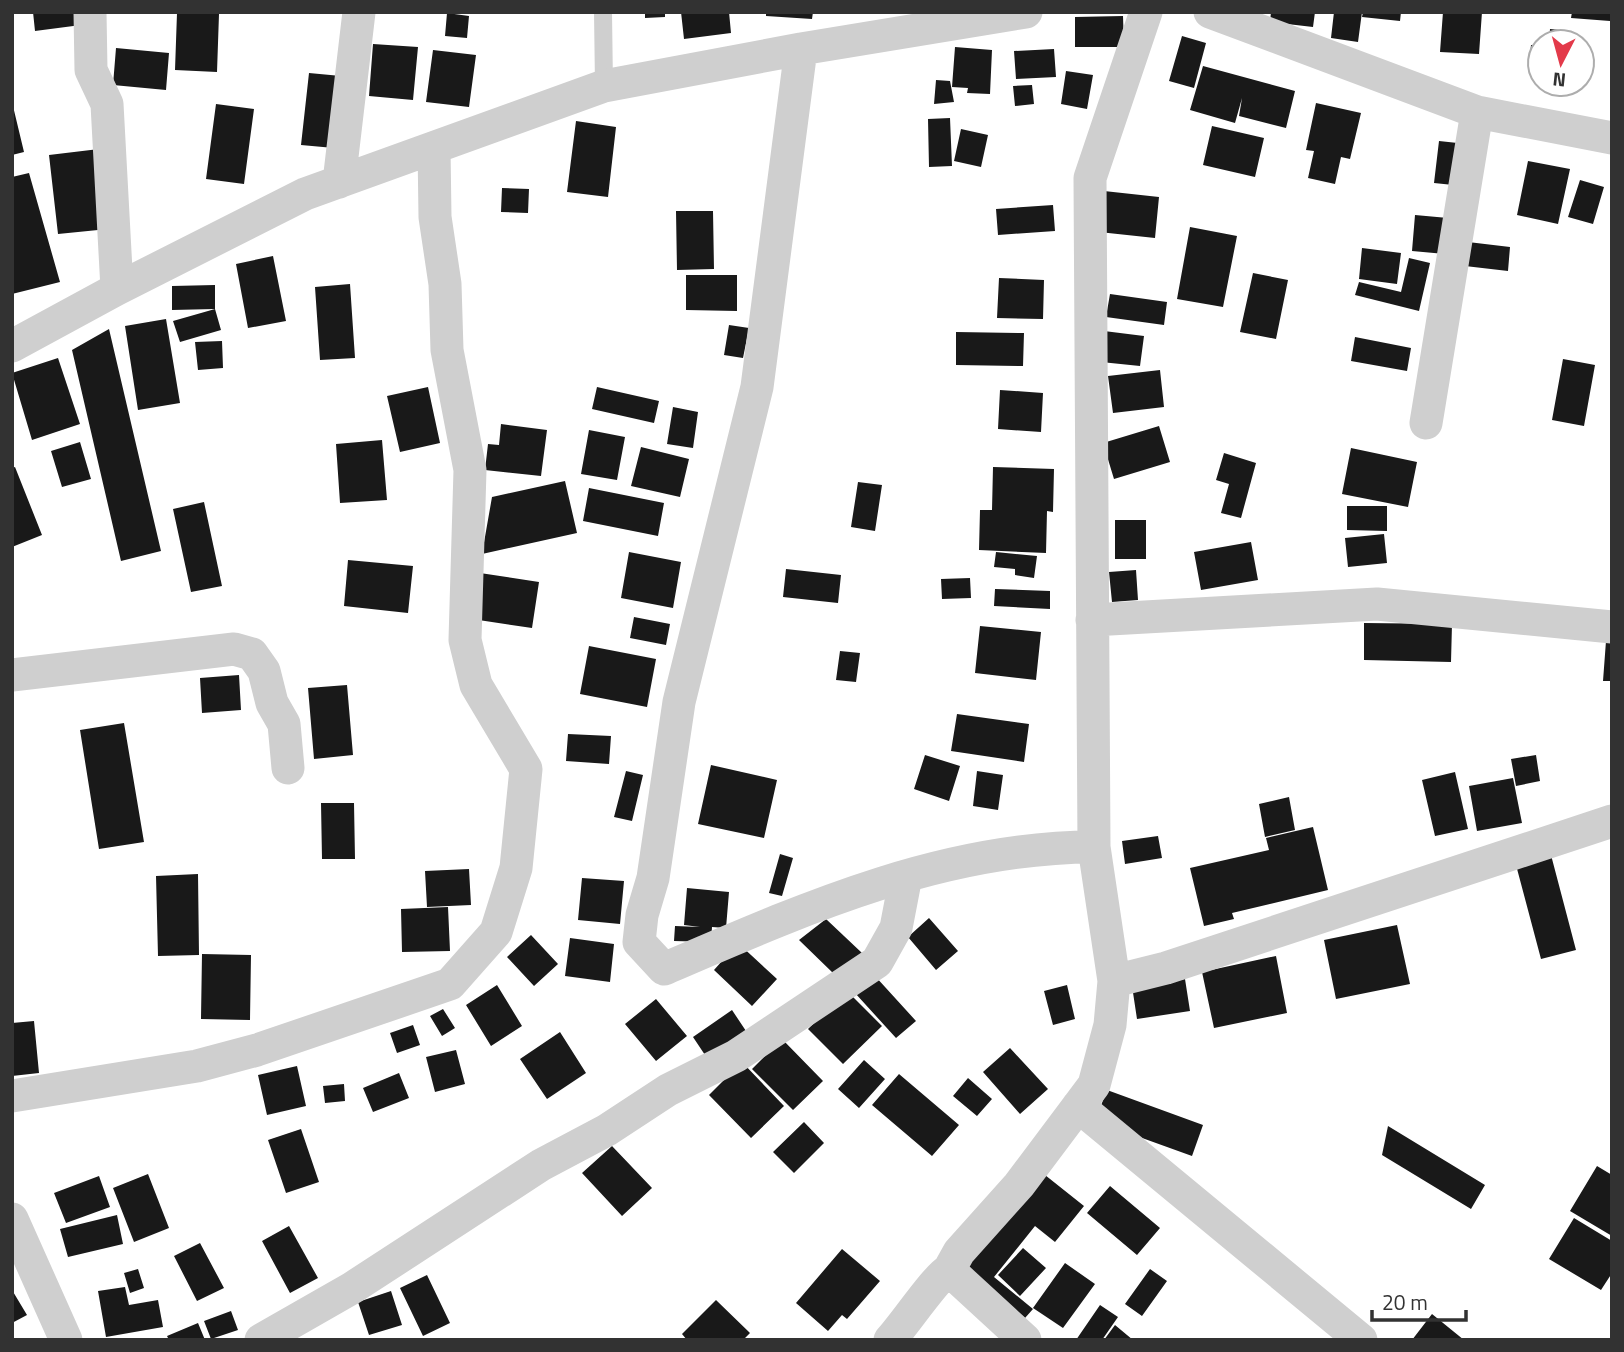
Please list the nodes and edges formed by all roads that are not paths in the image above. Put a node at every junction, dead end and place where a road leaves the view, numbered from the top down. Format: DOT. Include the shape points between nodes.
graph roads {
  1 [pos="90,12"];
  2 [pos="359,12"];
  3 [pos="603,12"];
  4 [pos="1026,12"];
  5 [pos="1146,12"];
  6 [pos="1210,12"];
  7 [pos="922,21"];
  8 [pos="801,49"];
  9 [pos="604,86"];
  10 [pos="1477,112"];
  11 [pos="1612,138"];
  12 [pos="434,148"];
  13 [pos="339,182"];
  14 [pos="117,289"];
  15 [pos="12,346"];
  16 [pos="1426,423"];
  17 [pos="1092,620"];
  18 [pos="1612,626"];
  19 [pos="12,675"];
  20 [pos="288,768"];
  21 [pos="1612,821"];
  22 [pos="1094,848"];
  23 [pos="906,876"];
  24 [pos="1114,981"];
  25 [pos="12,1096"];
  26 [pos="1078,1106"];
  27 [pos="12,1219"];
  28 [pos="949,1270"];
  29 [pos="66,1340"];
  30 [pos="261,1340"];
  31 [pos="890,1340"];
  32 [pos="1025,1340"];
  33 [pos="1361,1340"];
  1 -- 14 [label="street" via="91,69 107,104"];
  2 -- 13 [label="street"];
  3 -- 9 [label="lane"];
  4 -- 7 [label="street"];
  5 -- 17 [label="street" via="1090,178"];
  6 -- 10 [label="street"];
  7 -- 8 [label="street"];
  8 -- 9 [label="street"];
  8 -- 23 [label="street" via="757,387 679,702 639,942 664,969 859,888"];
  9 -- 12 [label="street"];
  10 -- 11 [label="street"];
  10 -- 16 [label="street"];
  12 -- 13 [label="street"];
  12 -- 25 [label="street" via="447,350 470,470 465,640 476,685 526,769 516,868 496,932 450,984 257,1050 197,1066"];
  13 -- 14 [label="street" via="305,194"];
  14 -- 15 [label="street"];
  17 -- 18 [label="street" via="1377,604"];
  17 -- 22 [label="street"];
  19 -- 20 [label="street" via="234,649 253,654 284,724"];
  21 -- 24 [label="street" via="1180,964"];
  22 -- 23 [label="street" via="1054,847"];
  22 -- 24 [label="street"];
  23 -- 30 [label="street" via="895,928 877,962 736,1056 668,1090 541,1165 352,1288"];
  24 -- 26 [label="street" via="1102,1060 1094,1085"];
  26 -- 28 [label="street"];
  26 -- 33 [label="street"];
  27 -- 29 [label="street"];
  28 -- 31 [label="street" via="941,1274"];
  28 -- 32 [label="street"];
}
